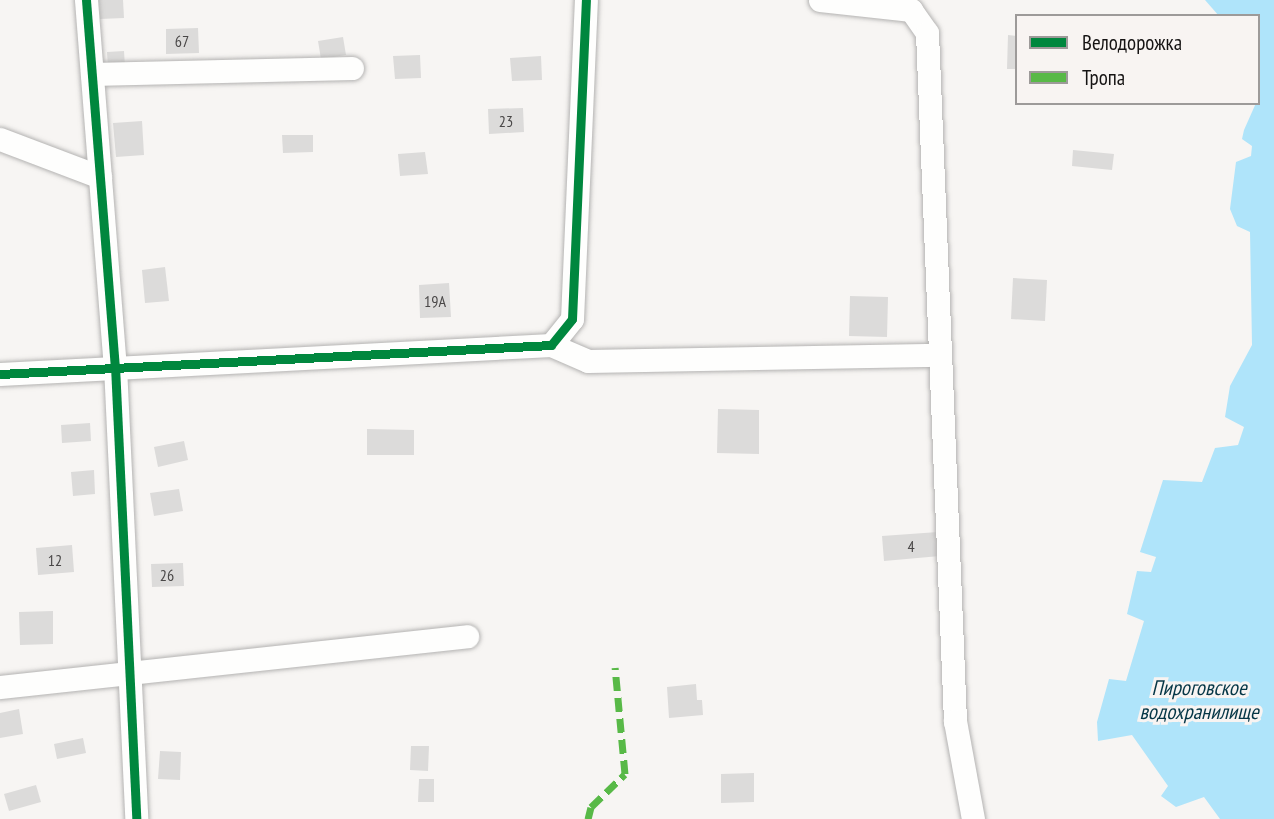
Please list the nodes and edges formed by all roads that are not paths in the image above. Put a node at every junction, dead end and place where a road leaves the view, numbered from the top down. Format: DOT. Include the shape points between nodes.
graph roads {
  1 [pos="86,0"];
  2 [pos="586,0"];
  3 [pos="820,0"];
  4 [pos="352,68"];
  5 [pos="92,74"];
  6 [pos="0,139"];
  7 [pos="100,177"];
  8 [pos="551,345"];
  9 [pos="940,355"];
  10 [pos="115,366"];
  11 [pos="0,374"];
  12 [pos="467,636"];
  13 [pos="131,674"];
  14 [pos="0,687"];
  15 [pos="136,819"];
  16 [pos="973,819"];
  1 -- 5 [label="street"];
  2 -- 8 [label="street" via="572,319"];
  3 -- 9 [label="street" via="911,10 927,33"];
  4 -- 5 [label="street"];
  5 -- 7 [label="street"];
  6 -- 7 [label="street"];
  7 -- 10 [label="street"];
  8 -- 9 [label="street" via="587,361"];
  8 -- 10 [label="street"];
  9 -- 16 [label="street" via="955,721"];
  10 -- 11 [label="street"];
  10 -- 13 [label="street"];
  12 -- 13 [label="street"];
  13 -- 14 [label="street"];
  13 -- 15 [label="street"];
}
